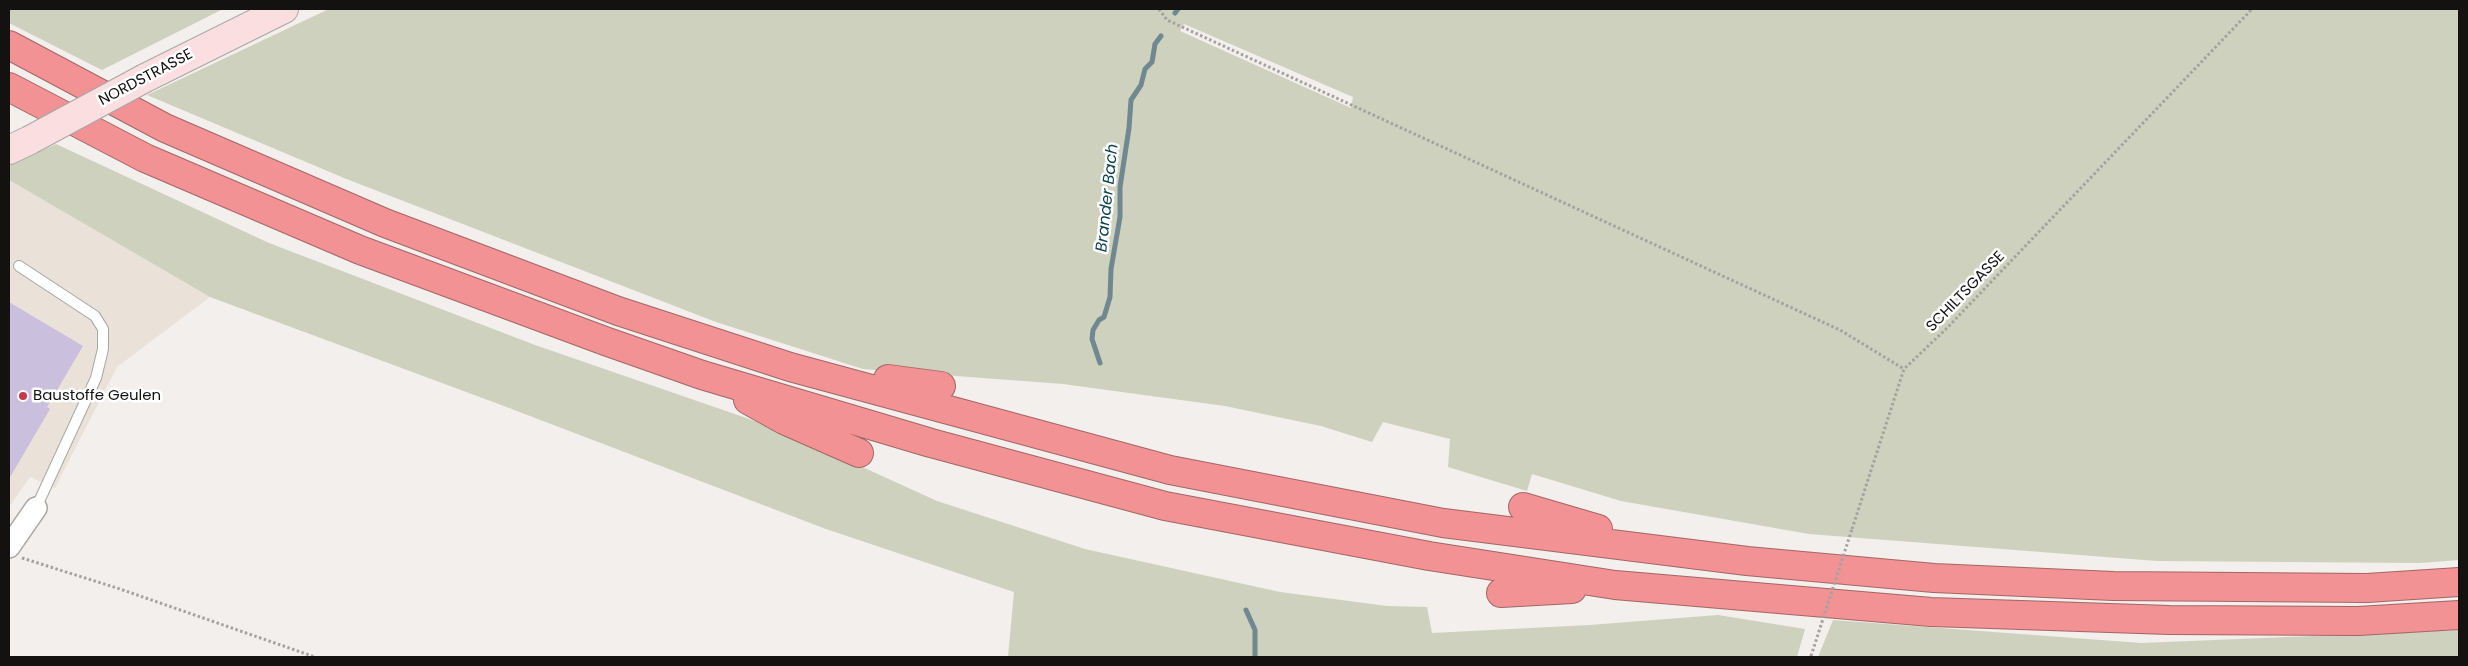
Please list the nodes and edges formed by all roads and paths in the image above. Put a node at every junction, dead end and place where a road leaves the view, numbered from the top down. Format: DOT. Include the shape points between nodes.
graph roads {
  1 [pos="284,9"];
  2 [pos="1159,9"];
  3 [pos="2252,9"];
  4 [pos="9,45"];
  5 [pos="9,87"];
  6 [pos="19,145"];
  7 [pos="19,266"];
  8 [pos="790,367"];
  9 [pos="1904,369"];
  10 [pos="702,375"];
  11 [pos="941,386"];
  12 [pos="859,453"];
  13 [pos="1523,507"];
  14 [pos="36,508"];
  15 [pos="13,552"];
  16 [pos="1675,553"];
  17 [pos="2459,582"];
  18 [pos="1615,585"];
  19 [pos="1501,593"];
  20 [pos="2459,615"];
  21 [pos="315,657"];
  22 [pos="1811,657"];
  1 -- 6 [label="street, NORDSTRASSE, bridge"];
  2 -- 9 [label="path" via="1167,20 1840,330"];
  3 -- 9 [label="path, SCHILTSGASSE" via="1946,330"];
  4 -- 8 [label="highway" via="165,128 385,223 618,311"];
  5 -- 10 [label="highway" via="145,158 360,250"];
  7 -- 14 [label="lane" via="95,316 103,329 103,349 96,378"];
  8 -- 11 [label="highway" via="846,369 883,379"];
  8 -- 16 [label="highway" via="1170,470 1443,523"];
  9 -- 22 [label="path, SCHILTSGASSE, bridge"];
  10 -- 12 [label="highway" via="784,420"];
  10 -- 18 [label="highway" via="931,443 1165,506 1429,556"];
  13 -- 16 [label="highway"];
  14 -- 15 [label="street"];
  15 -- 21 [label="path"];
  16 -- 17 [label="highway" via="1934,578 2113,586 2367,588"];
  18 -- 19 [label="highway"];
  18 -- 20 [label="highway" via="1931,612 2365,621"];
}
